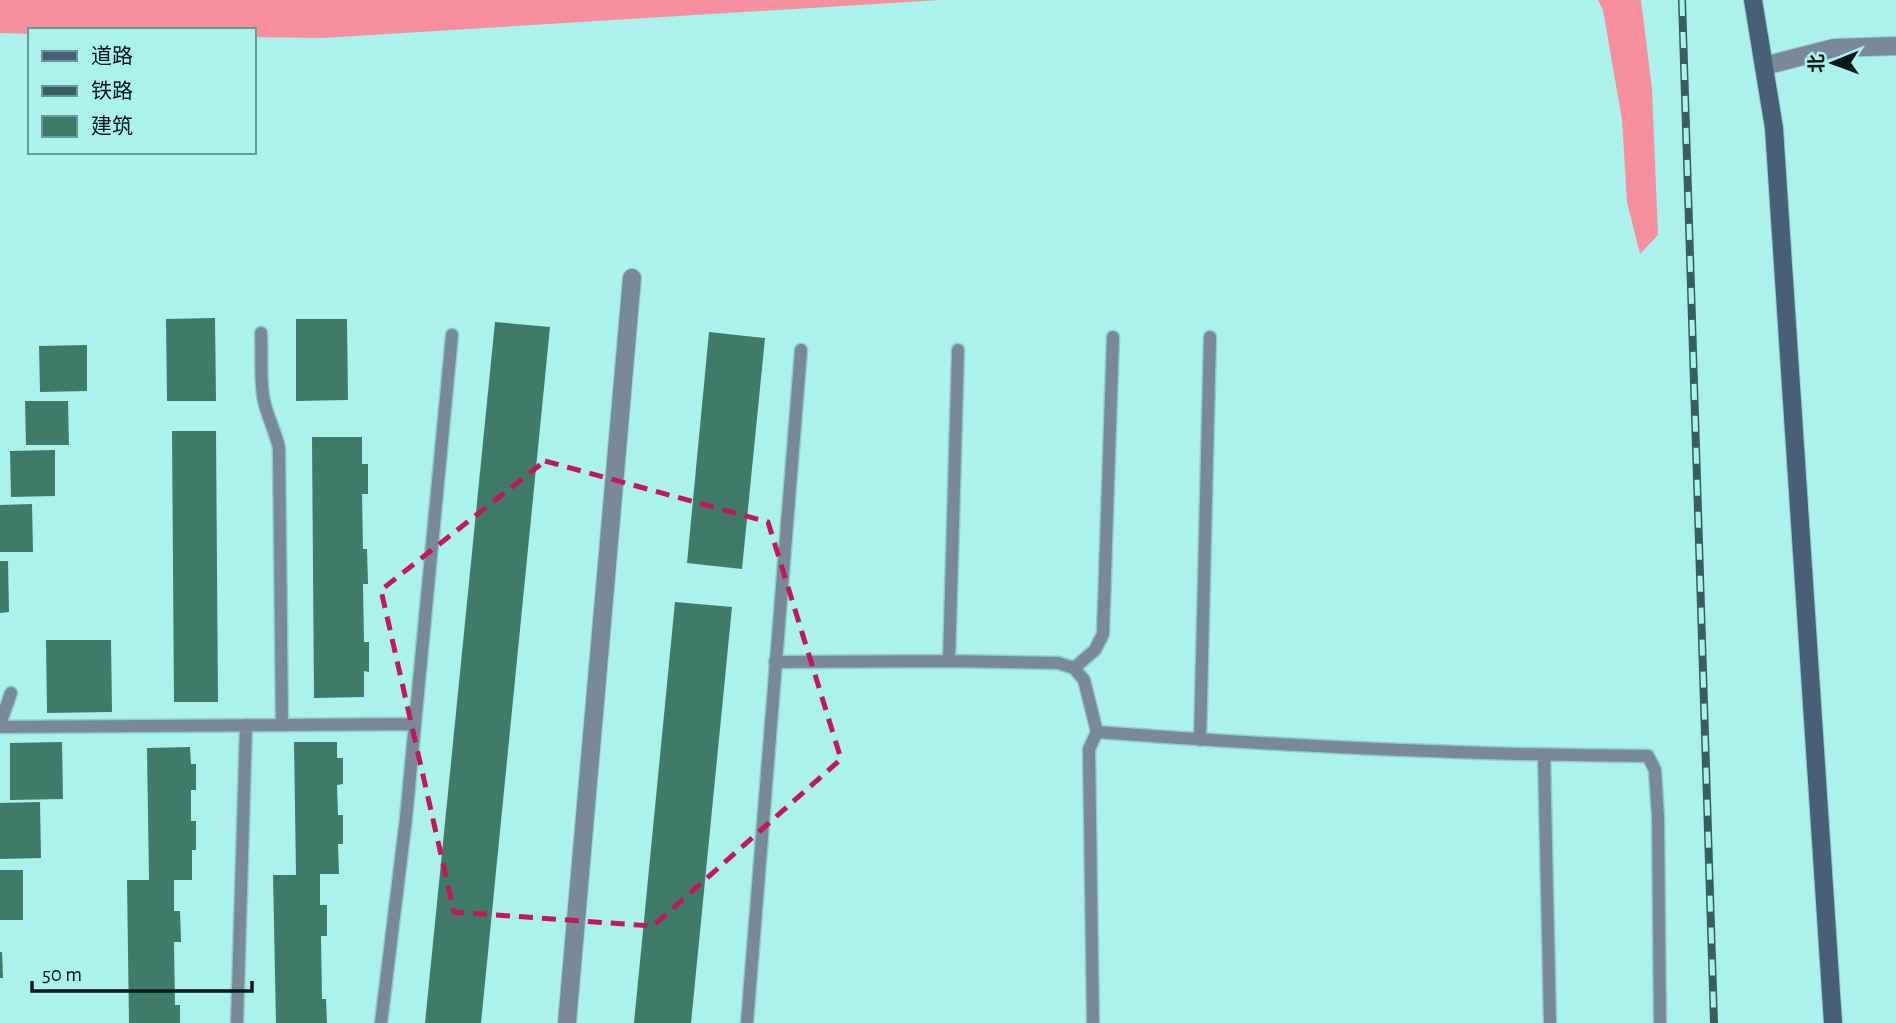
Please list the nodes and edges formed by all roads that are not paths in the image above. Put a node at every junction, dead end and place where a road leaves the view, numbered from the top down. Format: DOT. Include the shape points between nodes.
graph roads {
  1 [pos="1753,0"];
  2 [pos="1896,46"];
  3 [pos="1764,66"];
  4 [pos="632,278"];
  5 [pos="261,333"];
  6 [pos="452,335"];
  7 [pos="1113,337"];
  8 [pos="1210,337"];
  9 [pos="801,350"];
  10 [pos="958,350"];
  11 [pos="949,661"];
  12 [pos="775,662"];
  13 [pos="1074,668"];
  14 [pos="11,693"];
  15 [pos="414,724"];
  16 [pos="0,725"];
  17 [pos="246,725"];
  18 [pos="282,725"];
  19 [pos="1097,732"];
  20 [pos="1200,740"];
  21 [pos="1544,755"];
  22 [pos="237,1023"];
  23 [pos="381,1023"];
  24 [pos="567,1023"];
  25 [pos="747,1023"];
  26 [pos="1093,1023"];
  27 [pos="1550,1023"];
  28 [pos="1660,1023"];
  29 [pos="1833,1023"];
  1 -- 3 [label="street"];
  2 -- 3 [label="street" via="1834,48"];
  3 -- 29 [label="street" via="1774,128"];
  4 -- 24 [label="street"];
  5 -- 18 [label="lane" via="263,396 279,447"];
  6 -- 15 [label="lane"];
  7 -- 13 [label="lane" via="1103,634 1095,650"];
  8 -- 20 [label="lane"];
  9 -- 12 [label="lane"];
  10 -- 11 [label="lane"];
  11 -- 12 [label="lane"];
  11 -- 13 [label="lane" via="1058,663"];
  12 -- 25 [label="lane"];
  13 -- 19 [label="lane" via="1084,680"];
  14 -- 16 [label="lane"];
  15 -- 18 [label="lane"];
  15 -- 23 [label="lane"];
  16 -- 17 [label="lane"];
  17 -- 18 [label="lane"];
  17 -- 22 [label="lane"];
  19 -- 20 [label="lane"];
  19 -- 26 [label="lane" via="1089,749"];
  20 -- 21 [label="lane"];
  21 -- 27 [label="lane"];
  21 -- 28 [label="lane" via="1648,756 1655,770"];
}
